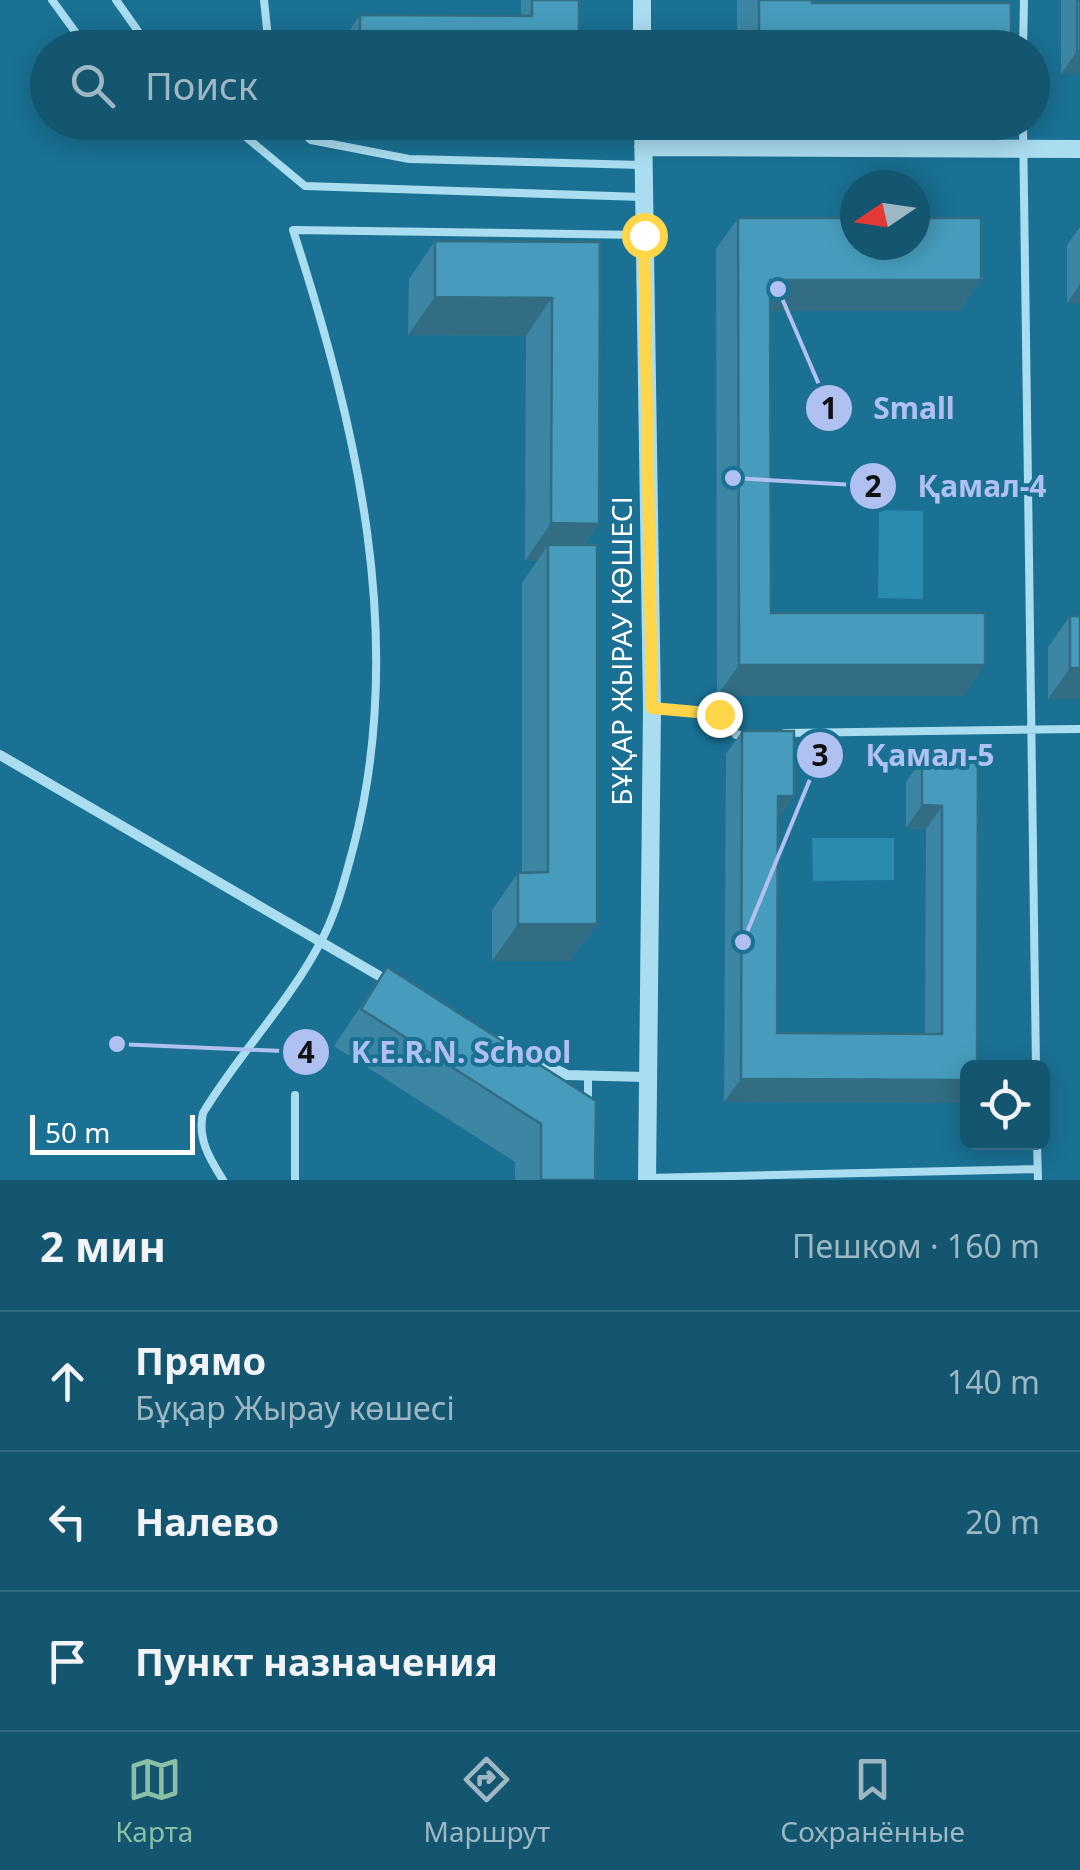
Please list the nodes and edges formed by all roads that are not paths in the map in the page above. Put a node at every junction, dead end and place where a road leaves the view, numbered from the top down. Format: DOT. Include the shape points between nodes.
graph roads {
  1 [pos="52,0"];
  2 [pos="116,0"];
  3 [pos="264,0"];
  4 [pos="642,0"];
  5 [pos="1024,0"];
  6 [pos="74,30"];
  7 [pos="138,30"];
  8 [pos="267,30"];
  9 [pos="642,30"];
  10 [pos="1023,30"];
  11 [pos="250,140"];
  12 [pos="311,140"];
  13 [pos="642,140"];
  14 [pos="1023,140"];
  15 [pos="1023,149"];
  16 [pos="1080,149"];
  17 [pos="642,156"];
  18 [pos="642,198"];
  19 [pos="644,235"];
  20 [pos="652,708"];
  21 [pos="1080,729"];
  22 [pos="1030,730"];
  23 [pos="755,734"];
  24 [pos="774,734"];
  25 [pos="0,756"];
  26 [pos="320,945"];
  27 [pos="407,992"];
  28 [pos="494,1038"];
  29 [pos="1036,1060"];
  30 [pos="646,1077"];
  31 [pos="588,1079"];
  32 [pos="296,1095"];
  33 [pos="588,1112"];
  34 [pos="1037,1150"];
  35 [pos="1037,1169"];
  36 [pos="646,1179"];
  37 [pos="223,1180"];
  38 [pos="295,1180"];
  39 [pos="1038,1180"];
  1 -- 6 [label="lane"];
  2 -- 7 [label="lane"];
  3 -- 8 [label="lane"];
  4 -- 9 [label="street"];
  5 -- 10 [label="lane"];
  11 -- 18 [label="lane" via="305,186"];
  12 -- 17 [label="lane" via="409,159"];
  13 -- 17 [label="street, БҰҚАР ЖЫРАУ КӨШЕСІ"];
  14 -- 15 [label="lane"];
  15 -- 16 [label="street"];
  15 -- 17 [label="street"];
  15 -- 22 [label="lane"];
  17 -- 18 [label="street, БҰҚАР ЖЫРАУ КӨШЕСІ"];
  18 -- 19 [label="street, БҰҚАР ЖЫРАУ КӨШЕСІ"];
  19 -- 20 [label="street, БҰҚАР ЖЫРАУ КӨШЕСІ"];
  19 -- 26 [label="lane" via="293,230 350,425 368,526 376,628 365,803"];
  20 -- 23 [label="lane" via="719,714 736,735"];
  20 -- 30 [label="street, БҰҚАР ЖЫРАУ КӨШЕСІ"];
  21 -- 22 [label="lane"];
  22 -- 24 [label="lane"];
  22 -- 29 [label="lane"];
  25 -- 26 [label="street"];
  26 -- 27 [label="street"];
  26 -- 37 [label="lane" via="203,1113 206,1152"];
  28 -- 31 [label="street"];
  30 -- 31 [label="street"];
  30 -- 36 [label="street, БҰҚАР ЖЫРАУ КӨШЕСІ"];
  31 -- 33 [label="lane"];
  32 -- 38 [label="lane"];
  34 -- 35 [label="lane"];
  35 -- 36 [label="lane"];
  35 -- 39 [label="lane"];
}
